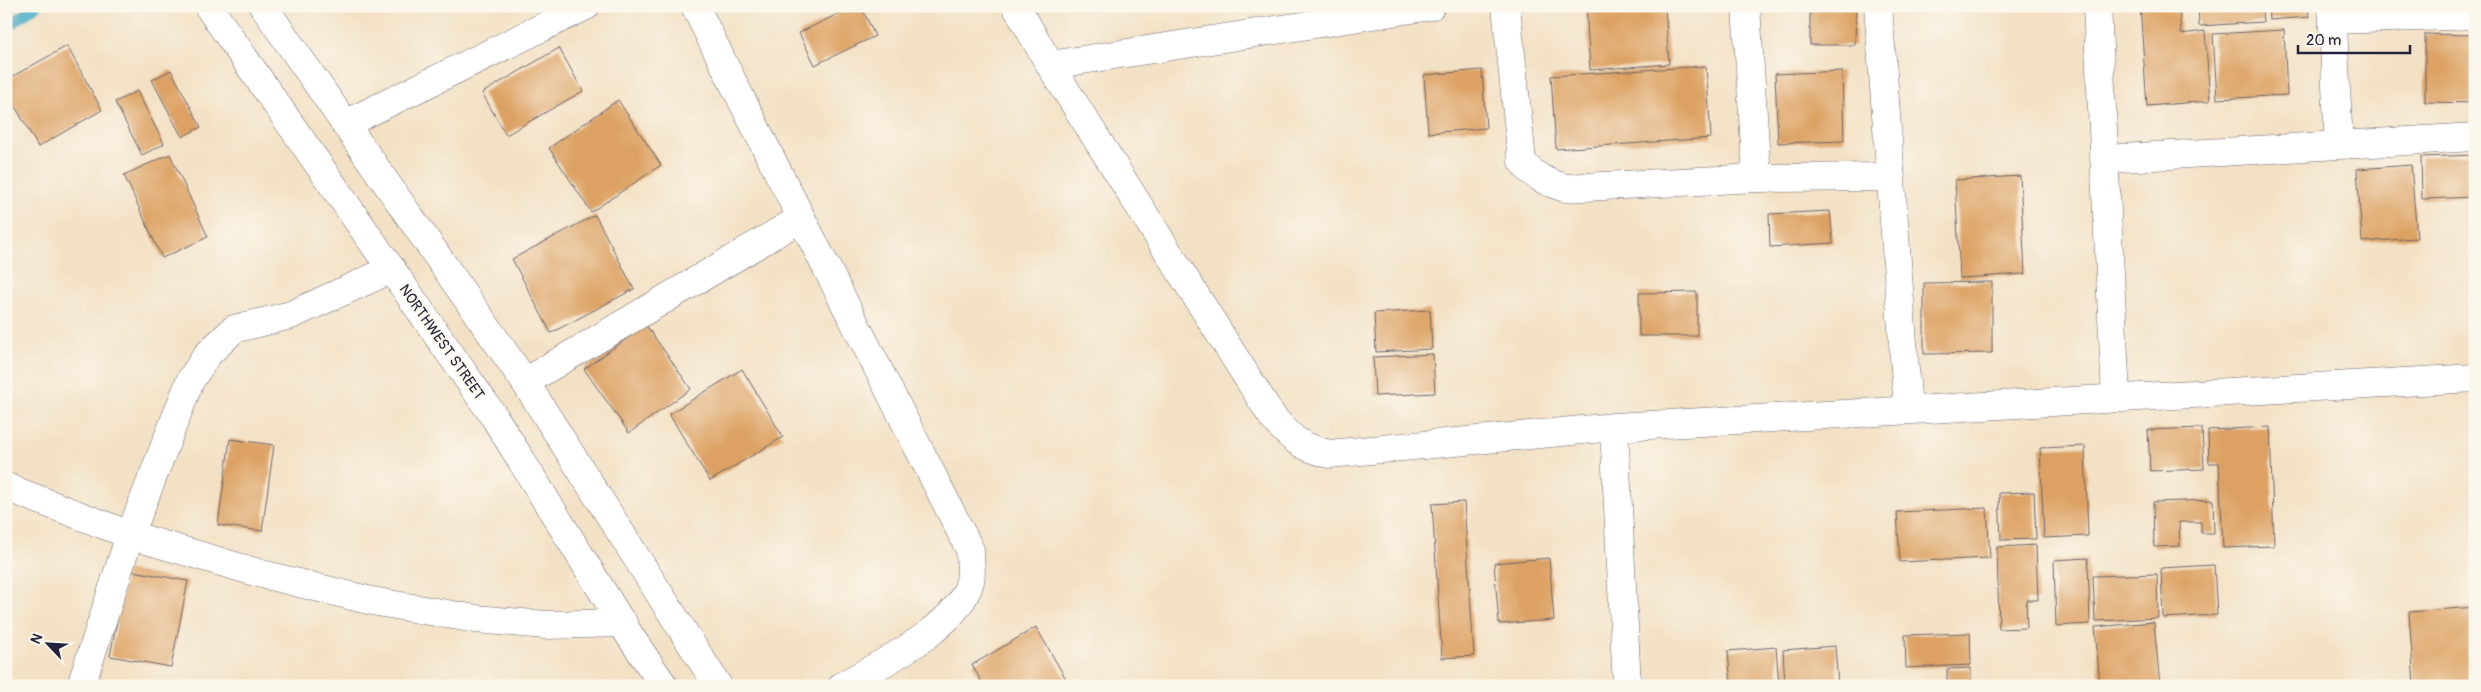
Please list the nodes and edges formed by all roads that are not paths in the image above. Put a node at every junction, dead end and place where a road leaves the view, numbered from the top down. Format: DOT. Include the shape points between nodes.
graph roads {
  1 [pos="208,6"];
  2 [pos="263,6"];
  3 [pos="586,6"];
  4 [pos="695,6"];
  5 [pos="1016,6"];
  6 [pos="1431,6"];
  7 [pos="1506,6"];
  8 [pos="1746,6"];
  9 [pos="1878,6"];
  10 [pos="2097,6"];
  11 [pos="2333,13"];
  12 [pos="2475,15"];
  13 [pos="1050,65"];
  14 [pos="345,124"];
  15 [pos="2475,137"];
  16 [pos="2339,145"];
  17 [pos="2104,159"];
  18 [pos="1891,176"];
  19 [pos="1757,178"];
  20 [pos="800,219"];
  21 [pos="392,269"];
  22 [pos="2475,378"];
  23 [pos="525,382"];
  24 [pos="2116,398"];
  25 [pos="1908,410"];
  26 [pos="1614,427"];
  27 [pos="6,487"];
  28 [pos="130,535"];
  29 [pos="623,623"];
  30 [pos="82,686"];
  31 [pos="664,686"];
  32 [pos="718,686"];
  33 [pos="842,686"];
  34 [pos="1627,686"];
  1 -- 21 [label="street, NORTHWEST STREET"];
  2 -- 14 [label="street"];
  3 -- 14 [label="street"];
  4 -- 20 [label="street"];
  5 -- 13 [label="street"];
  6 -- 13 [label="street"];
  7 -- 19 [label="street" via="1522,161 1531,173 1565,188"];
  8 -- 19 [label="street"];
  9 -- 18 [label="street"];
  10 -- 17 [label="street"];
  11 -- 12 [label="street"];
  11 -- 16 [label="street"];
  13 -- 26 [label="street" via="1272,418 1299,444 1329,454"];
  14 -- 23 [label="street"];
  15 -- 16 [label="street"];
  16 -- 17 [label="street"];
  17 -- 24 [label="street"];
  18 -- 19 [label="street"];
  18 -- 25 [label="street"];
  20 -- 23 [label="street"];
  20 -- 33 [label="street" via="970,550 970,581 958,606 938,628"];
  21 -- 28 [label="street" via="291,315 234,329 208,355 190,381"];
  21 -- 29 [label="street, NORTHWEST STREET" via="495,418"];
  22 -- 24 [label="street"];
  23 -- 32 [label="street"];
  24 -- 25 [label="street"];
  25 -- 26 [label="street"];
  26 -- 34 [label="street"];
  27 -- 28 [label="street"];
  28 -- 29 [label="street" via="262,574 372,601 476,619 537,625"];
  28 -- 30 [label="street"];
  29 -- 31 [label="street, NORTHWEST STREET"];
}
